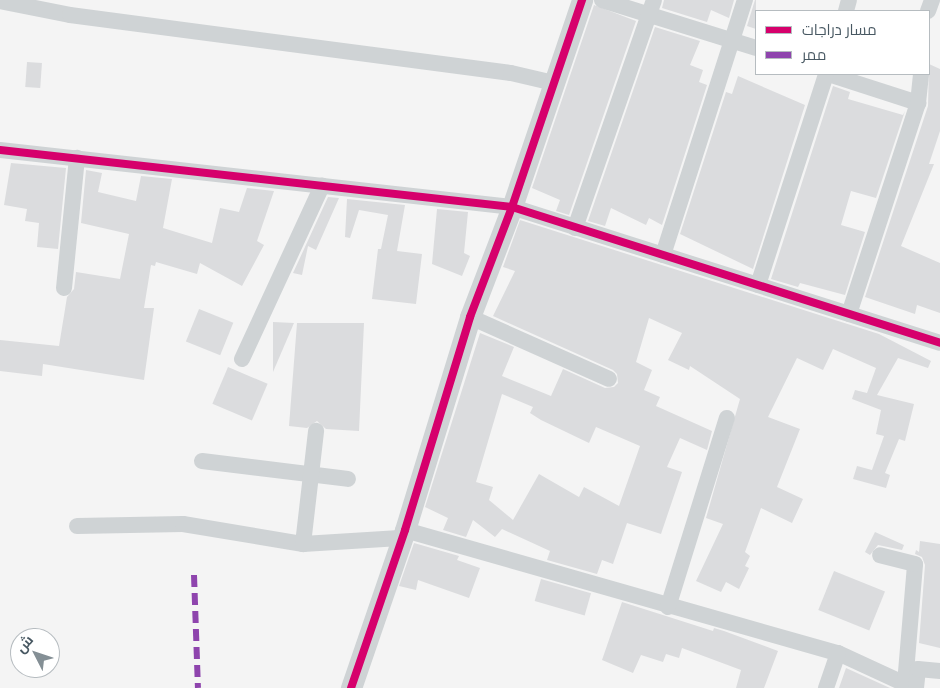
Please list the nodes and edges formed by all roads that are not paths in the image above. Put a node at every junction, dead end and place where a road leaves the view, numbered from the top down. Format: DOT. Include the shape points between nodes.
graph roads {
  1 [pos="0,0"];
  2 [pos="582,0"];
  3 [pos="602,0"];
  4 [pos="745,0"];
  5 [pos="651,8"];
  6 [pos="733,39"];
  7 [pos="755,48"];
  8 [pos="827,75"];
  9 [pos="830,75"];
  10 [pos="921,75"];
  11 [pos="554,83"];
  12 [pos="918,103"];
  13 [pos="0,150"];
  14 [pos="77,158"];
  15 [pos="322,186"];
  16 [pos="512,207"];
  17 [pos="575,228"];
  18 [pos="663,255"];
  19 [pos="758,285"];
  20 [pos="64,288"];
  21 [pos="849,314"];
  22 [pos="470,317"];
  23 [pos="940,343"];
  24 [pos="242,359"];
  25 [pos="610,379"];
  26 [pos="727,418"];
  27 [pos="316,431"];
  28 [pos="202,461"];
  29 [pos="310,477"];
  30 [pos="348,479"];
  31 [pos="77,526"];
  32 [pos="403,534"];
  33 [pos="303,544"];
  34 [pos="880,555"];
  35 [pos="668,607"];
  36 [pos="838,653"];
  37 [pos="940,671"];
  38 [pos="351,688"];
  39 [pos="826,688"];
  40 [pos="916,688"];
  1 -- 11 [label="street" via="70,16 501,71"];
  2 -- 11 [label="street"];
  3 -- 5 [label="street"];
  4 -- 6 [label="street"];
  5 -- 6 [label="street"];
  5 -- 17 [label="street"];
  6 -- 7 [label="street"];
  6 -- 18 [label="street"];
  8 -- 19 [label="street"];
  9 -- 12 [label="street"];
  10 -- 12 [label="street"];
  11 -- 16 [label="street"];
  12 -- 21 [label="street"];
  13 -- 14 [label="street"];
  14 -- 15 [label="street"];
  14 -- 20 [label="street"];
  15 -- 16 [label="street"];
  15 -- 24 [label="street"];
  16 -- 17 [label="street"];
  16 -- 22 [label="street"];
  17 -- 18 [label="street"];
  18 -- 19 [label="street"];
  19 -- 21 [label="street"];
  21 -- 23 [label="street"];
  22 -- 25 [label="street"];
  22 -- 32 [label="street"];
  26 -- 35 [label="street"];
  27 -- 29 [label="street"];
  28 -- 29 [label="street"];
  29 -- 30 [label="street"];
  29 -- 33 [label="street"];
  31 -- 33 [label="street" via="184,524"];
  32 -- 33 [label="street"];
  32 -- 35 [label="street"];
  32 -- 38 [label="street"];
  34 -- 36 [label="street" via="915,564 904,684"];
  35 -- 36 [label="street"];
  36 -- 39 [label="street"];
  37 -- 40 [label="street" via="918,669"];
}
